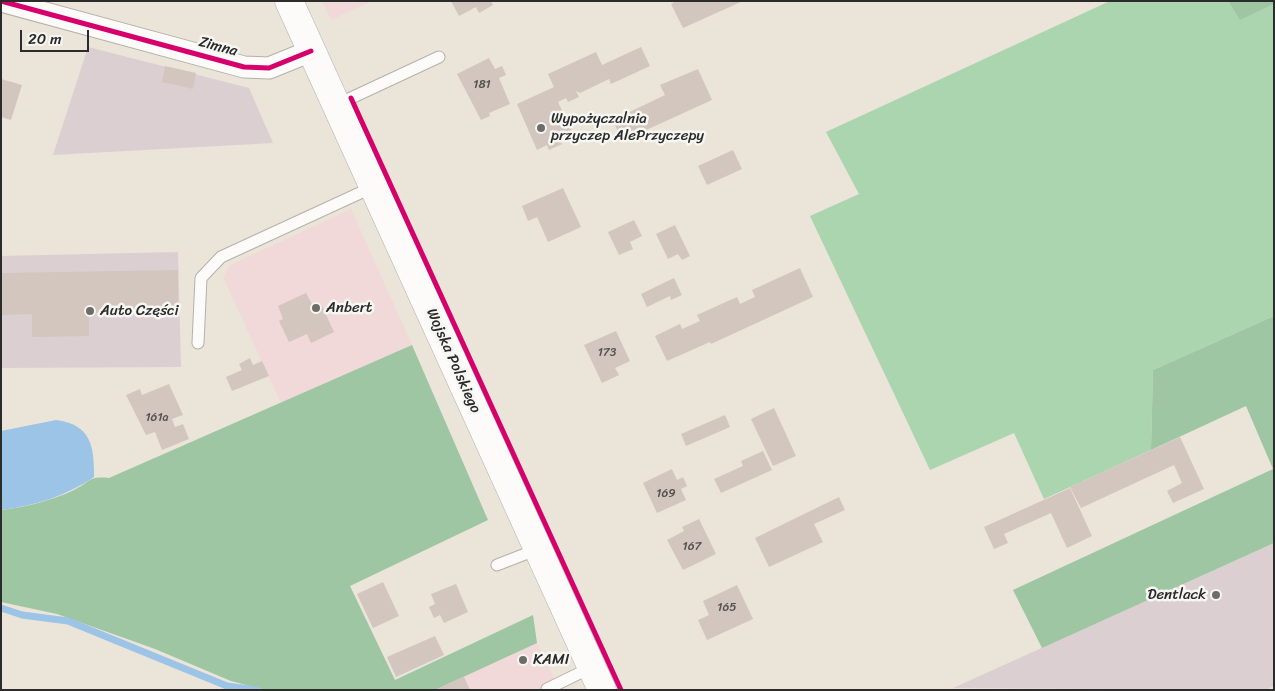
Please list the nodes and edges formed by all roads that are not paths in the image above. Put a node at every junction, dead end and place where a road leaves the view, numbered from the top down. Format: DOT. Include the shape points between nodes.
graph roads {
  1 [pos="289,1"];
  2 [pos="1,2"];
  3 [pos="308,42"];
  4 [pos="439,57"];
  5 [pos="336,105"];
  6 [pos="374,187"];
  7 [pos="198,343"];
  8 [pos="538,548"];
  9 [pos="497,565"];
  10 [pos="597,678"];
  11 [pos="547,689"];
  1 -- 3 [label="main road, Wojska Polskiego"];
  2 -- 3 [label="street, Zimna" via="244,67 269,68"];
  3 -- 5 [label="main road, Wojska Polskiego"];
  4 -- 5 [label="lane"];
  5 -- 6 [label="main road, Wojska Polskiego"];
  6 -- 7 [label="lane" via="221,257 200,278"];
  6 -- 8 [label="main road, Wojska Polskiego"];
  8 -- 9 [label="lane"];
  8 -- 10 [label="main road, Wojska Polskiego"];
  10 -- 11 [label="lane"];
}
